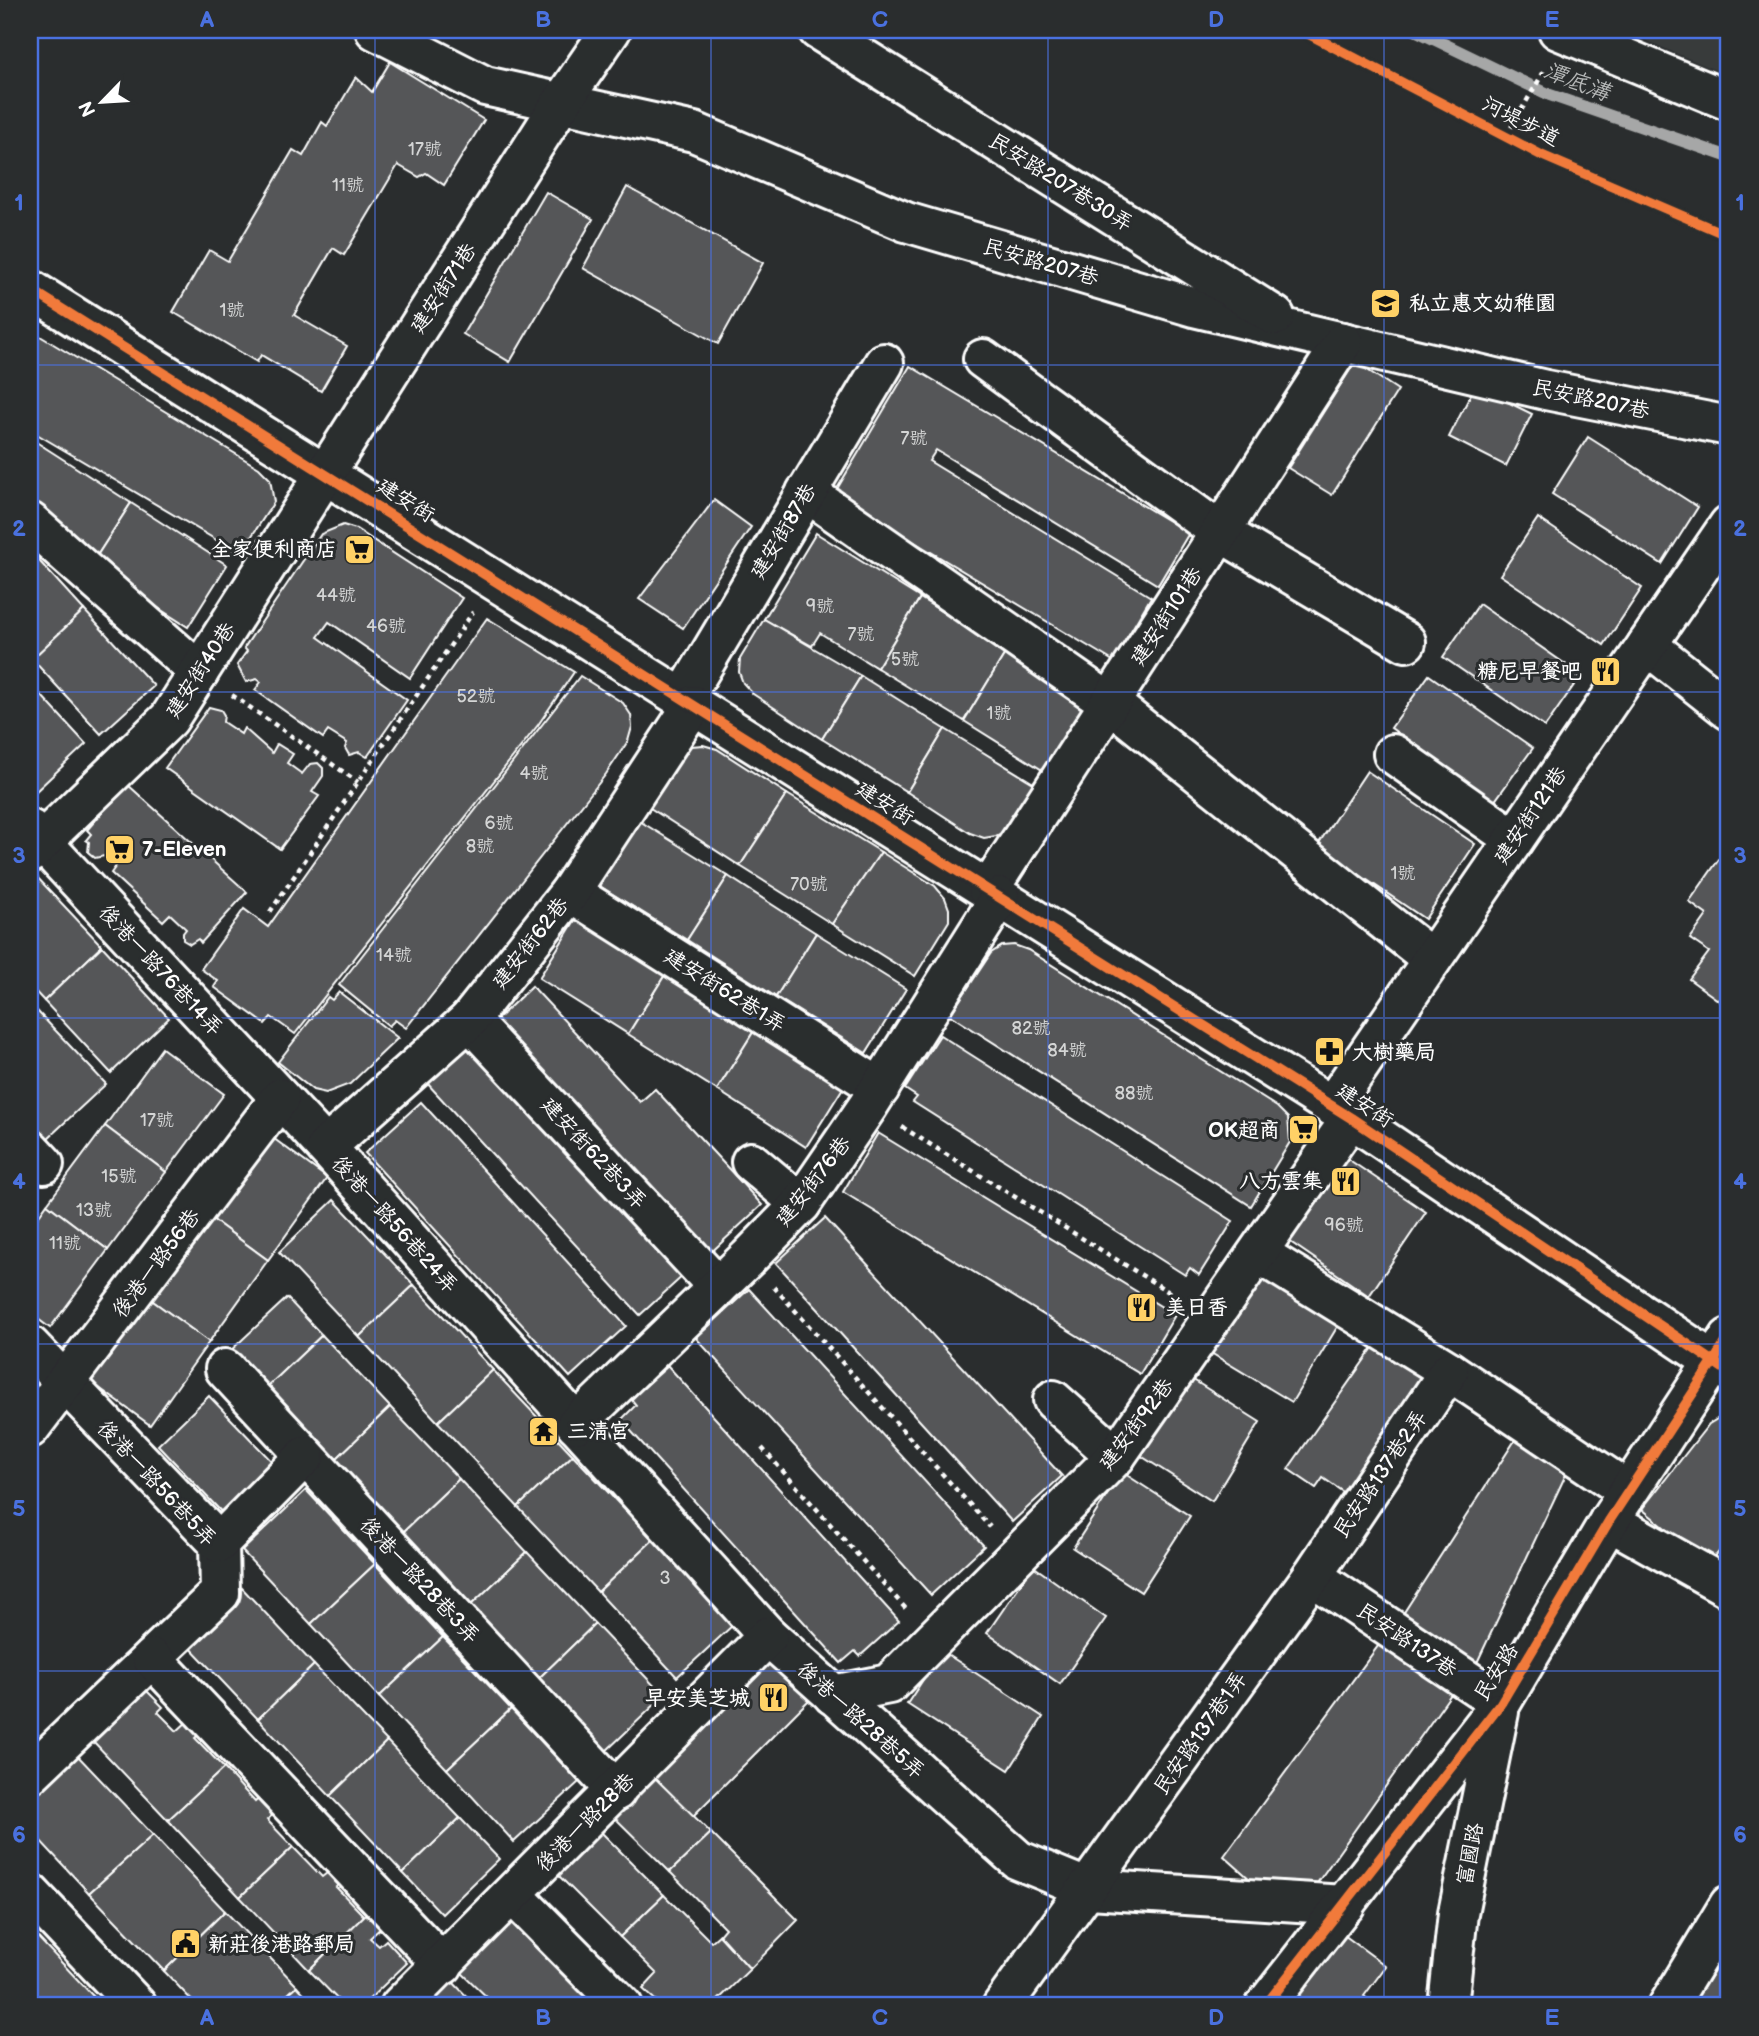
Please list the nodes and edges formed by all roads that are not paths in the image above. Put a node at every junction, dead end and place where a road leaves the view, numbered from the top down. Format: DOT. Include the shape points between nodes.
graph roads {
  1 [pos="375,30"];
  2 [pos="611,30"];
  3 [pos="818,30"];
  4 [pos="1555,44"];
  5 [pos="1729,101"];
  6 [pos="561,103"];
  7 [pos="30,289"];
  8 [pos="1304,334"];
  9 [pos="1343,342"];
  10 [pos="983,359"];
  11 [pos="884,363"];
  12 [pos="1729,426"];
  13 [pos="325,472"];
  14 [pos="806,492"];
  15 [pos="30,522"];
  16 [pos="1729,525"];
  17 [pos="1220,532"];
  18 [pos="1406,642"];
  19 [pos="1647,645"];
  20 [pos="199,672"];
  21 [pos="688,702"];
  22 [pos="1110,703"];
  23 [pos="1729,710"];
  24 [pos="1393,754"];
  25 [pos="1514,839"];
  26 [pos="34,841"];
  27 [pos="570,892"];
  28 [pos="994,894"];
  29 [pos="1432,959"];
  30 [pos="469,1020"];
  31 [pos="874,1097"];
  32 [pos="280,1098"];
  33 [pos="1341,1112"];
  34 [pos="326,1147"];
  35 [pos="751,1162"];
  36 [pos="801,1203"];
  37 [pos="1258,1253"];
  38 [pos="718,1287"];
  39 [pos="30,1346"];
  40 [pos="1724,1357"];
  41 [pos="225,1369"];
  42 [pos="1449,1371"];
  43 [pos="65,1384"];
  44 [pos="1054,1400"];
  45 [pos="576,1423"];
  46 [pos="30,1428"];
  47 [pos="305,1456"];
  48 [pos="1116,1456"];
  49 [pos="1618,1506"];
  50 [pos="219,1543"];
  51 [pos="1312,1576"];
  52 [pos="1727,1582"];
  53 [pos="768,1636"];
  54 [pos="152,1658"];
  55 [pos="833,1695"];
  56 [pos="1501,1703"];
  57 [pos="30,1774"];
  58 [pos="616,1791"];
  59 [pos="1089,1889"];
  60 [pos="30,1893"];
  61 [pos="513,1895"];
  62 [pos="1345,1905"];
  63 [pos="1729,1905"];
  64 [pos="443,1965"];
  65 [pos="137,2006"];
  66 [pos="400,2006"];
  67 [pos="623,2006"];
  68 [pos="1002,2006"];
  69 [pos="1265,2006"];
  70 [pos="1448,2006"];
  71 [pos="1668,2006"];
  1 -- 6 [label="street, 民安路207巷" via="485,86"];
  2 -- 6 [label="street, 建安街71巷"];
  3 -- 8 [label="street, 民安路207巷30弄"];
  4 -- 5 [label="street"];
  6 -- 8 [label="street, 民安路207巷" via="694,132 906,222 1194,307"];
  6 -- 13 [label="street, 建安街71巷"];
  7 -- 13 [label="street, 建安街"];
  8 -- 9 [label="street, 民安路207巷"];
  9 -- 12 [label="street, 民安路207巷" via="1546,390"];
  9 -- 17 [label="street, 建安街101巷"];
  10 -- 17 [label="street"];
  11 -- 14 [label="street, 建安街87巷"];
  13 -- 20 [label="street, 建安街40巷"];
  13 -- 21 [label="street, 建安街"];
  14 -- 21 [label="street, 建安街87巷"];
  14 -- 22 [label="street"];
  15 -- 20 [label="street"];
  16 -- 19 [label="street, 建安街121巷"];
  17 -- 18 [label="street"];
  17 -- 22 [label="street, 建安街101巷"];
  19 -- 23 [label="street"];
  19 -- 25 [label="street, 建安街121巷"];
  20 -- 26 [label="street, 建安街40巷" via="169,719"];
  21 -- 27 [label="street, 建安街62巷"];
  21 -- 28 [label="street, 建安街"];
  22 -- 28 [label="street, 建安街101巷"];
  22 -- 29 [label="street"];
  24 -- 25 [label="street"];
  25 -- 29 [label="street, 建安街121巷"];
  26 -- 32 [label="street, 後港一路76巷14弄"];
  27 -- 30 [label="street, 建安街62巷"];
  27 -- 31 [label="street, 建安街62巷1弄"];
  28 -- 31 [label="street, 建安街76巷"];
  28 -- 33 [label="street, 建安街"];
  29 -- 33 [label="street, 建安街121巷"];
  30 -- 34 [label="street, 建安街62巷"];
  30 -- 38 [label="street, 建安街62巷3弄"];
  31 -- 36 [label="street, 建安街76巷"];
  32 -- 34 [label="street, 後港一路56巷24弄"];
  32 -- 43 [label="street, 後港一路56巷"];
  33 -- 37 [label="street, 建安街92巷"];
  33 -- 40 [label="street, 建安街"];
  34 -- 45 [label="street, 後港一路56巷24弄"];
  35 -- 36 [label="street"];
  36 -- 38 [label="street, 建安街76巷"];
  37 -- 42 [label="street"];
  37 -- 48 [label="street, 建安街92巷"];
  38 -- 45 [label="street, 建安街76巷"];
  39 -- 43 [label="street, 後港一路56巷5弄"];
  40 -- 49 [label="street, 民安路"];
  41 -- 47 [label="street, 後港一路28巷3弄"];
  42 -- 49 [label="street"];
  42 -- 51 [label="street, 民安路137巷2弄"];
  43 -- 46 [label="street, 後港一路56巷"];
  43 -- 50 [label="street, 後港一路56巷5弄"];
  44 -- 48 [label="street"];
  45 -- 53 [label="street, 後港一路28巷5弄"];
  47 -- 50 [label="street"];
  47 -- 58 [label="street, 後港一路28巷3弄"];
  48 -- 55 [label="street, 建安街92巷" via="889,1684"];
  49 -- 52 [label="street"];
  49 -- 56 [label="street, 民安路"];
  50 -- 54 [label="street, 後港一路56巷5弄" via="220,1593"];
  51 -- 56 [label="street, 民安路137巷"];
  51 -- 59 [label="street, 民安路137巷1弄"];
  53 -- 55 [label="street, 後港一路28巷5弄"];
  53 -- 58 [label="street, 後港一路28巷"];
  54 -- 57 [label="street, 後港一路56巷5弄"];
  54 -- 64 [label="street"];
  55 -- 59 [label="street, 後港一路28巷5弄" via="1018,1860"];
  56 -- 62 [label="street, 民安路"];
  56 -- 70 [label="street, 富國路" via="1458,1913"];
  58 -- 61 [label="street, 後港一路28巷"];
  59 -- 62 [label="street, 後港一路28巷5弄"];
  59 -- 68 [label="street, 民安路137巷1弄"];
  60 -- 65 [label="street"];
  61 -- 64 [label="street, 後港一路28巷"];
  61 -- 67 [label="street"];
  62 -- 69 [label="street, 民安路"];
  63 -- 71 [label="street"];
  64 -- 66 [label="street, 後港一路28巷"];
}
